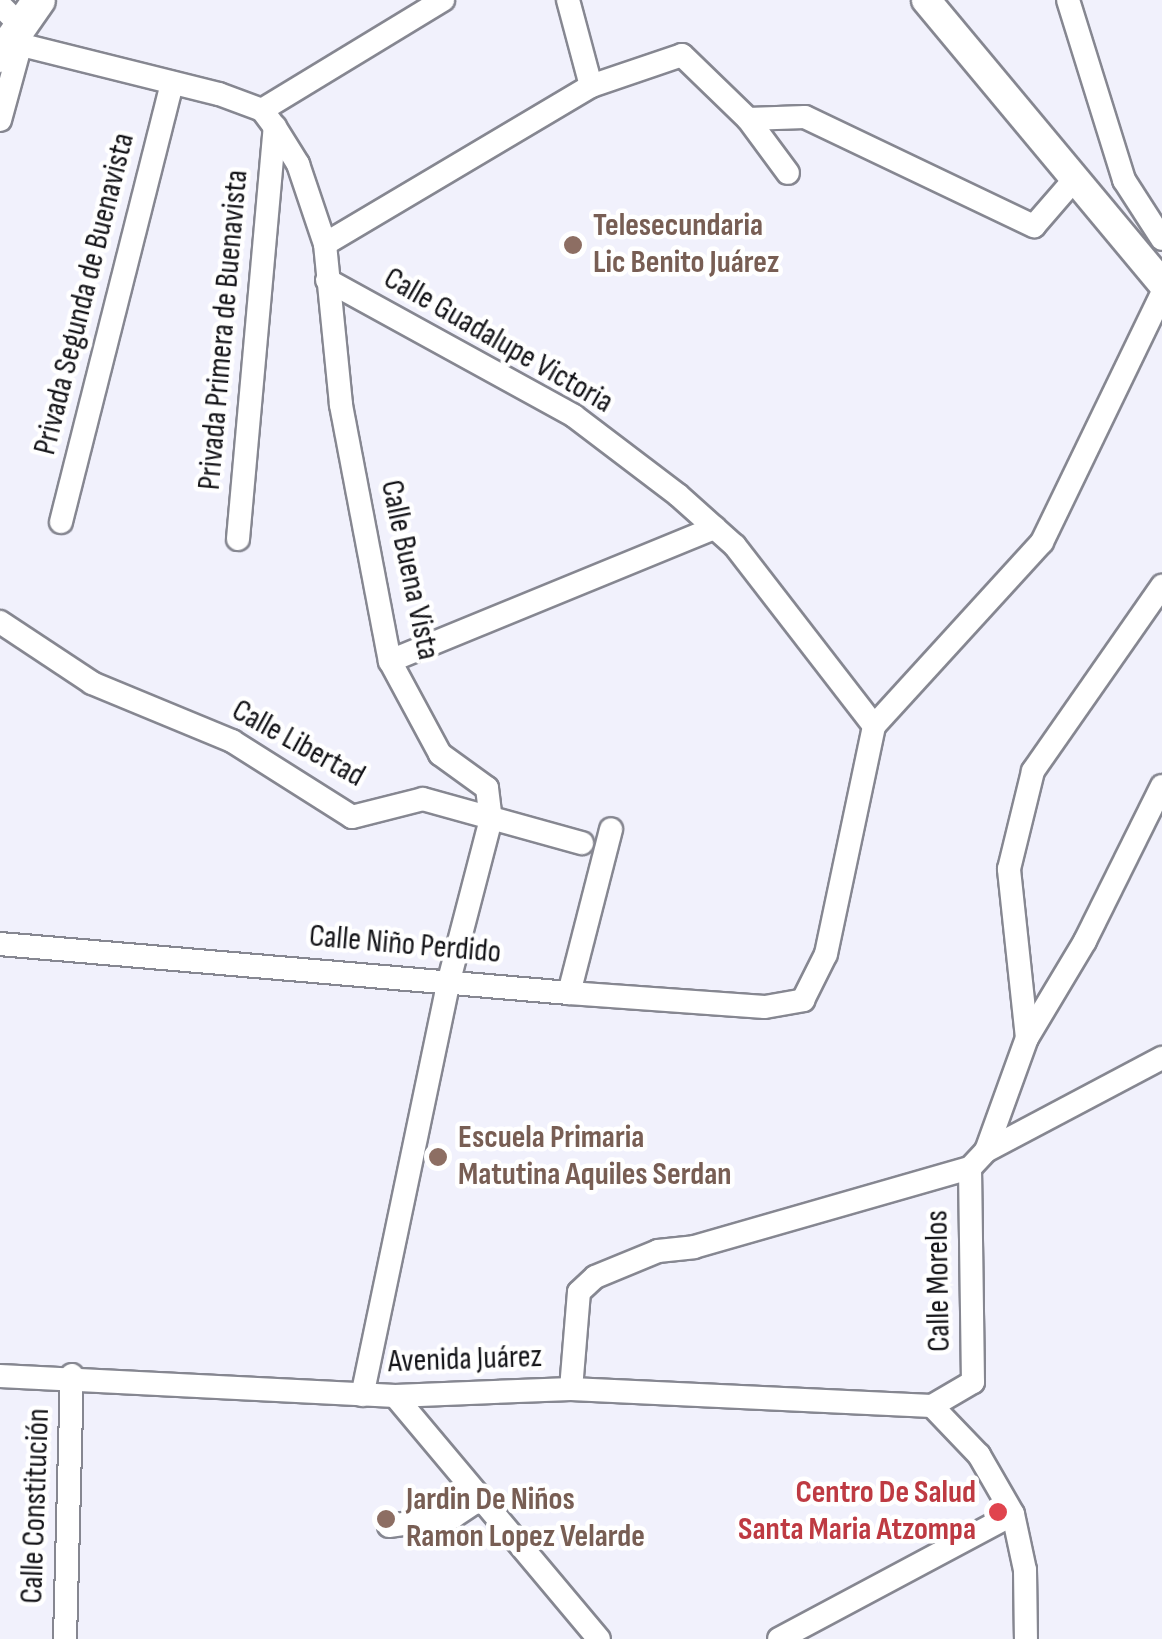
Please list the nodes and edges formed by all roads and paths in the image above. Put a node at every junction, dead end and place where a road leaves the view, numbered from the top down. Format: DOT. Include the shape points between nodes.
graph roads {
  1 [pos="443,0"];
  2 [pos="568,0"];
  3 [pos="926,0"];
  4 [pos="1068,0"];
  5 [pos="15,29"];
  6 [pos="172,83"];
  7 [pos="591,86"];
  8 [pos="268,118"];
  9 [pos="748,118"];
  10 [pos="0,120"];
  11 [pos="788,173"];
  12 [pos="1073,182"];
  13 [pos="1162,239"];
  14 [pos="324,244"];
  15 [pos="327,280"];
  16 [pos="1162,283"];
  17 [pos="1162,294"];
  18 [pos="61,522"];
  19 [pos="715,528"];
  20 [pos="238,539"];
  21 [pos="1162,586"];
  22 [pos="0,622"];
  23 [pos="390,661"];
  24 [pos="874,726"];
  25 [pos="1162,786"];
  26 [pos="491,820"];
  27 [pos="611,829"];
  28 [pos="582,843"];
  29 [pos="0,944"];
  30 [pos="448,980"];
  31 [pos="569,994"];
  32 [pos="1026,1038"];
  33 [pos="1162,1058"];
  34 [pos="978,1159"];
  35 [pos="72,1375"];
  36 [pos="0,1376"];
  37 [pos="571,1390"];
  38 [pos="362,1395"];
  39 [pos="395,1396"];
  40 [pos="932,1406"];
  41 [pos="477,1502"];
  42 [pos="1013,1514"];
  43 [pos="389,1526"];
  44 [pos="65,1639"];
  45 [pos="598,1639"];
  46 [pos="779,1639"];
  47 [pos="1026,1639"];
  1 -- 8 [label="street"];
  2 -- 7 [label="street"];
  3 -- 12 [label="street"];
  4 -- 13 [label="street" via="1124,180"];
  5 -- 6 [label="street"];
  5 -- 10 [label="street"];
  6 -- 8 [label="street"];
  6 -- 18 [label="street, Privada Segunda de Buenavista"];
  7 -- 9 [label="street" via="682,55"];
  7 -- 14 [label="street"];
  8 -- 14 [label="street, Calle Buena Vista" via="298,164"];
  8 -- 20 [label="street, Privada Primera de Buenavista"];
  9 -- 11 [label="street"];
  9 -- 12 [label="street" via="805,116 1034,226"];
  12 -- 16 [label="street"];
  14 -- 15 [label="street, Calle Buena Vista"];
  15 -- 19 [label="street, Calle Guadalupe Victoria" via="574,416"];
  15 -- 23 [label="street, Calle Buena Vista" via="341,405"];
  17 -- 24 [label="street" via="1042,542"];
  19 -- 23 [label="street"];
  19 -- 24 [label="street, Calle Guadalupe Victoria"];
  21 -- 32 [label="street" via="1033,771 1008,869"];
  22 -- 26 [label="street, Calle Libertad" via="92,683 232,741 352,817 424,799"];
  23 -- 26 [label="street, Calle Buena Vista" via="440,754 486,788"];
  24 -- 31 [label="street, Calle Niño Perdido" via="826,954 803,1000 764,1007"];
  25 -- 32 [label="street" via="1085,941"];
  26 -- 28 [label="street, Calle Libertad"];
  26 -- 30 [label="street"];
  27 -- 31 [label="street"];
  29 -- 30 [label="street, Calle Niño Perdido"];
  30 -- 31 [label="street, Calle Niño Perdido"];
  30 -- 38 [label="street"];
  32 -- 34 [label="street"];
  33 -- 34 [label="street"];
  34 -- 37 [label="street" via="694,1248 658,1251 595,1276 579,1292"];
  34 -- 40 [label="street, Calle Morelos" via="973,1382"];
  35 -- 36 [label="street, Avenida Juárez"];
  35 -- 38 [label="street, Avenida Juárez"];
  35 -- 44 [label="street, Calle Constitución"];
  37 -- 39 [label="street, Avenida Juárez"];
  37 -- 40 [label="street, Avenida Juárez"];
  38 -- 39 [label="street, Avenida Juárez"];
  39 -- 41 [label="street"];
  40 -- 42 [label="street" via="979,1456"];
  41 -- 43 [label="street" via="454,1517"];
  41 -- 45 [label="street"];
  42 -- 46 [label="street"];
  42 -- 47 [label="street" via="1025,1570"];
}
